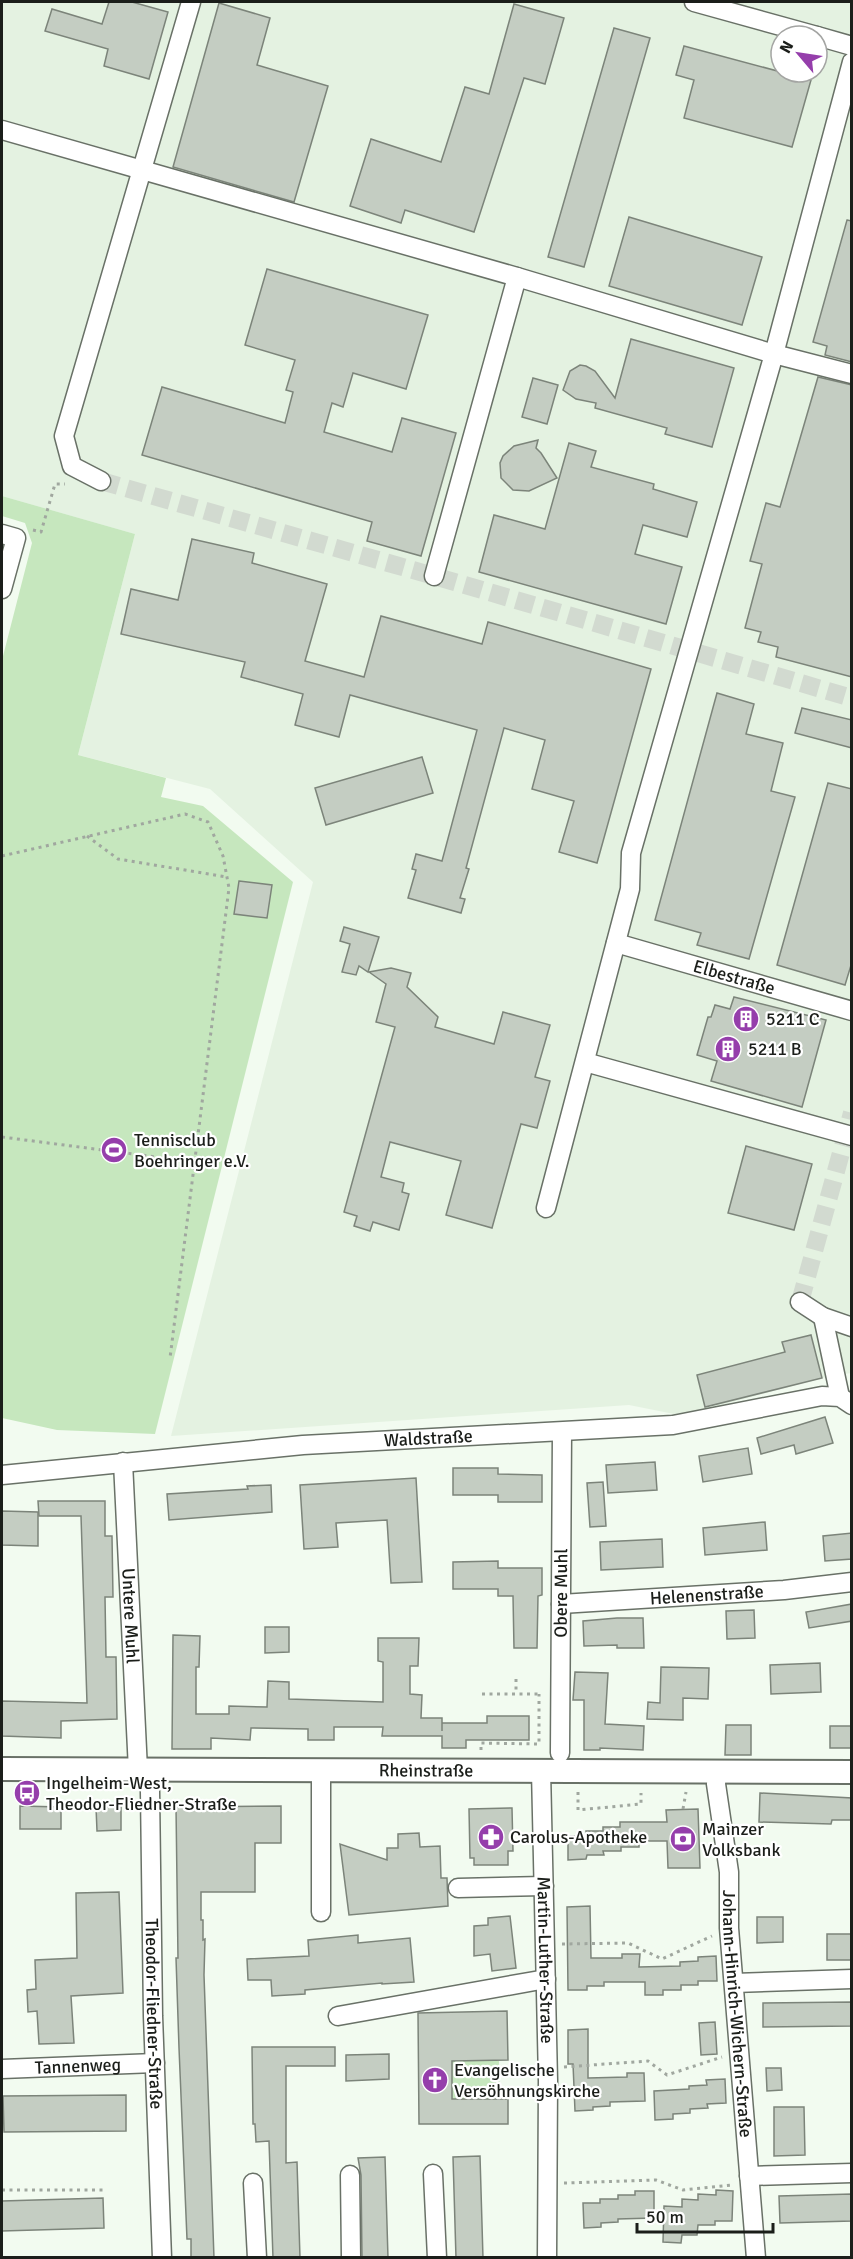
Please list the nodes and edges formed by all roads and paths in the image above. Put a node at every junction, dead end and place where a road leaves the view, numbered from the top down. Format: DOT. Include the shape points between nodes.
graph roads {
  1 [pos="191,2"];
  2 [pos="694,2"];
  3 [pos="774,24"];
  4 [pos="829,39"];
  5 [pos="852,46"];
  6 [pos="852,62"];
  7 [pos="2,130"];
  8 [pos="142,170"];
  9 [pos="517,277"];
  10 [pos="774,354"];
  11 [pos="852,374"];
  12 [pos="100,481"];
  13 [pos="66,483"];
  14 [pos="9,536"];
  15 [pos="434,576"];
  16 [pos="2,589"];
  17 [pos="87,836"];
  18 [pos="2,856"];
  19 [pos="227,877"];
  20 [pos="616,943"];
  21 [pos="852,1011"];
  22 [pos="585,1062"];
  23 [pos="852,1136"];
  24 [pos="2,1138"];
  25 [pos="195,1162"];
  26 [pos="546,1208"];
  27 [pos="800,1302"];
  28 [pos="823,1317"];
  29 [pos="852,1327"];
  30 [pos="170,1358"];
  31 [pos="846,1401"];
  32 [pos="562,1432"];
  33 [pos="123,1462"];
  34 [pos="2,1476"];
  35 [pos="852,1582"];
  36 [pos="561,1604"];
  37 [pos="516,1679"];
  38 [pos="482,1694"];
  39 [pos="516,1694"];
  40 [pos="539,1694"];
  41 [pos="561,1694"];
  42 [pos="481,1743"];
  43 [pos="560,1753"];
  44 [pos="2,1769"];
  45 [pos="143,1770"];
  46 [pos="321,1770"];
  47 [pos="541,1770"];
  48 [pos="717,1771"];
  49 [pos="852,1772"];
  50 [pos="687,1784"];
  51 [pos="578,1792"];
  52 [pos="641,1792"];
  53 [pos="683,1809"];
  54 [pos="544,1886"];
  55 [pos="458,1888"];
  56 [pos="321,1912"];
  57 [pos="729,1928"];
  58 [pos="545,1944"];
  59 [pos="546,1979"];
  60 [pos="852,1979"];
  61 [pos="734,1983"];
  62 [pos="338,2016"];
  63 [pos="739,2052"];
  64 [pos="155,2063"];
  65 [pos="547,2068"];
  66 [pos="2,2069"];
  67 [pos="852,2173"];
  68 [pos="433,2174"];
  69 [pos="350,2175"];
  70 [pos="749,2180"];
  71 [pos="547,2183"];
  72 [pos="253,2184"];
  73 [pos="2,2190"];
  74 [pos="105,2190"];
  75 [pos="162,2258"];
  76 [pos="257,2258"];
  77 [pos="351,2258"];
  78 [pos="437,2258"];
  79 [pos="547,2258"];
  80 [pos="756,2258"];
  1 -- 8 [label="street"];
  2 -- 3 [label="street"];
  4 -- 5 [label="street"];
  6 -- 10 [label="street"];
  7 -- 8 [label="street"];
  8 -- 9 [label="street"];
  8 -- 12 [label="street" via="64,436 72,466"];
  9 -- 10 [label="street"];
  9 -- 15 [label="street"];
  10 -- 11 [label="street"];
  10 -- 20 [label="street" via="631,853 630,889"];
  13 -- 14 [label="path" via="55,484 41,532 20,526"];
  14 -- 16 [label="street"];
  17 -- 18 [label="path"];
  17 -- 19 [label="path" via="118,859"];
  17 -- 19 [label="path" via="185,814 208,822 223,856"];
  19 -- 25 [label="path" via="229,888"];
  20 -- 21 [label="street, Elbestraße"];
  20 -- 22 [label="street"];
  22 -- 23 [label="street"];
  22 -- 26 [label="street"];
  24 -- 25 [label="path"];
  25 -- 30 [label="path"];
  27 -- 28 [label="street"];
  28 -- 29 [label="street"];
  28 -- 31 [label="street"];
  31 -- 32 [label="street, Waldstraße" via="822,1396 673,1425"];
  32 -- 33 [label="street, Waldstraße" via="303,1445"];
  32 -- 36 [label="street, Obere Muhl"];
  33 -- 34 [label="street, Waldstraße"];
  33 -- 45 [label="street, Untere Muhl"];
  35 -- 36 [label="street, Helenenstraße"];
  36 -- 41 [label="street, Obere Muhl"];
  37 -- 39 [label="path"];
  38 -- 39 [label="path"];
  39 -- 40 [label="path"];
  40 -- 41 [label="path"];
  40 -- 42 [label="path" via="538,1744"];
  41 -- 43 [label="street, Obere Muhl"];
  44 -- 45 [label="main road, Rheinstraße"];
  45 -- 46 [label="main road, Rheinstraße"];
  45 -- 64 [label="street, Theodor-Fliedner-Straße"];
  46 -- 47 [label="main road, Rheinstraße"];
  46 -- 56 [label="street"];
  47 -- 48 [label="main road, Rheinstraße"];
  47 -- 54 [label="street, Martin-Luther-Straße"];
  48 -- 49 [label="main road, Rheinstraße"];
  48 -- 57 [label="street, Johann-Hinrich-Wichern-Straße" via="729,1872"];
  50 -- 53 [label="path"];
  51 -- 52 [label="path" via="578,1810 641,1804"];
  54 -- 55 [label="street"];
  54 -- 58 [label="street, Martin-Luther-Straße"];
  57 -- 58 [label="path" via="662,1959 628,1943"];
  57 -- 61 [label="street, Johann-Hinrich-Wichern-Straße"];
  58 -- 59 [label="street, Martin-Luther-Straße"];
  59 -- 62 [label="street"];
  59 -- 65 [label="street, Martin-Luther-Straße"];
  60 -- 61 [label="street"];
  61 -- 63 [label="street, Johann-Hinrich-Wichern-Straße"];
  63 -- 65 [label="path" via="667,2074 648,2061"];
  63 -- 70 [label="street, Johann-Hinrich-Wichern-Straße"];
  64 -- 66 [label="street, Tannenweg"];
  64 -- 75 [label="street, Theodor-Fliedner-Straße"];
  65 -- 71 [label="street, Martin-Luther-Straße"];
  67 -- 70 [label="street"];
  68 -- 78 [label="street"];
  69 -- 77 [label="street"];
  70 -- 71 [label="path" via="683,2190 656,2180"];
  70 -- 80 [label="street, Johann-Hinrich-Wichern-Straße"];
  71 -- 79 [label="street, Martin-Luther-Straße"];
  72 -- 76 [label="street"];
  73 -- 74 [label="path"];
}
